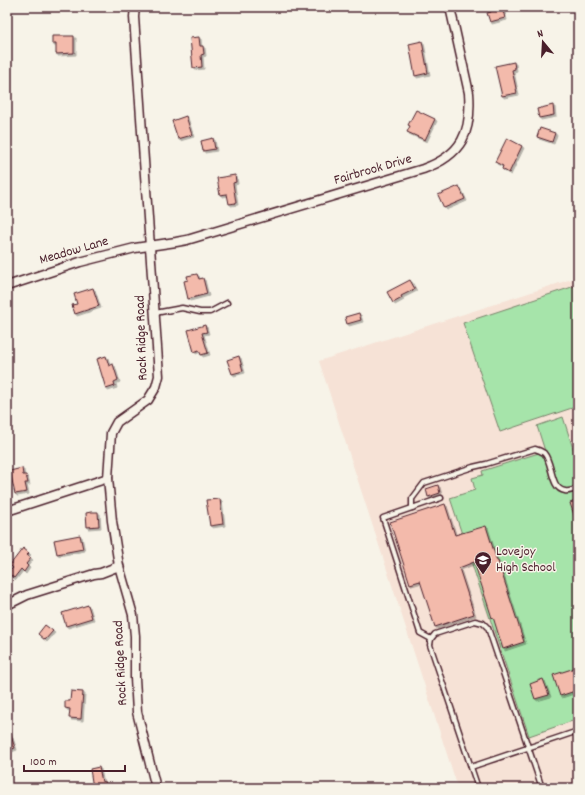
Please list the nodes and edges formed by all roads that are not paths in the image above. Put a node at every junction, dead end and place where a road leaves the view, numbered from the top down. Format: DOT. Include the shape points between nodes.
graph roads {
  1 [pos="135,7"];
  2 [pos="450,7"];
  3 [pos="150,245"];
  4 [pos="7,286"];
  5 [pos="227,303"];
  6 [pos="155,313"];
  7 [pos="108,478"];
  8 [pos="578,489"];
  9 [pos="441,498"];
  10 [pos="412,508"];
  11 [pos="7,511"];
  12 [pos="119,566"];
  13 [pos="7,605"];
  14 [pos="431,639"];
  15 [pos="578,731"];
  16 [pos="528,748"];
  17 [pos="471,767"];
  18 [pos="156,788"];
  19 [pos="478,788"];
  20 [pos="542,788"];
  1 -- 3 [label="street, Rock Ridge Road"];
  2 -- 3 [label="street, Fairbrook Drive" via="470,107 469,124 465,134 460,145 449,156 423,169 187,240"];
  3 -- 4 [label="street, Meadow Lane" via="80,262"];
  3 -- 6 [label="street, Rock Ridge Road"];
  5 -- 6 [label="lane" via="210,312 182,308"];
  6 -- 7 [label="street, Rock Ridge Road" via="159,376 156,387 148,400 117,422 111,433"];
  7 -- 11 [label="street"];
  7 -- 12 [label="street, Rock Ridge Road"];
  8 -- 10 [label="lane" via="567,492 560,490 546,455 535,449 424,483 412,499"];
  9 -- 10 [label="lane"];
  10 -- 14 [label="lane" via="383,518 420,633"];
  12 -- 13 [label="street" via="27,595"];
  12 -- 18 [label="street, Rock Ridge Road" via="133,615 137,712"];
  14 -- 16 [label="lane" via="435,634 475,621 486,625"];
  14 -- 17 [label="lane" via="430,645"];
  15 -- 16 [label="lane"];
  16 -- 17 [label="lane"];
  16 -- 20 [label="lane"];
  17 -- 19 [label="lane"];
}
